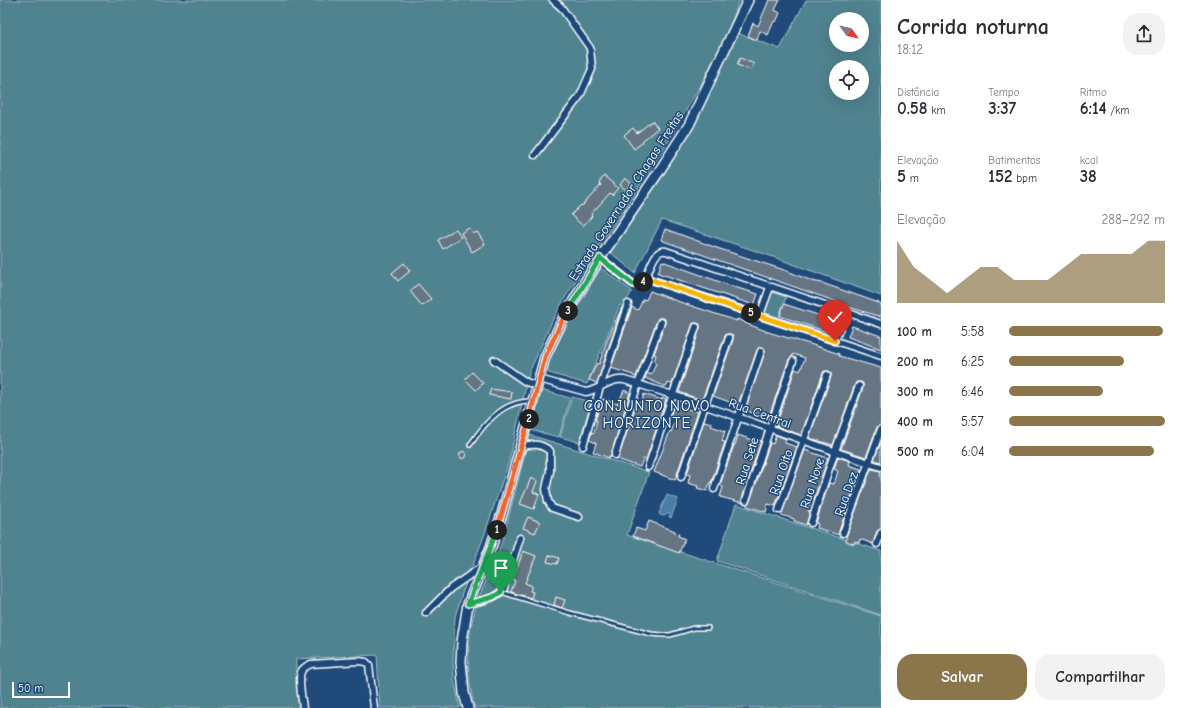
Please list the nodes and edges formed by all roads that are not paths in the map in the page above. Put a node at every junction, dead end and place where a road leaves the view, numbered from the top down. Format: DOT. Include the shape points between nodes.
graph roads {
  1 [pos="553,0"];
  2 [pos="748,0"];
  3 [pos="535,155"];
  4 [pos="600,258"];
  5 [pos="646,278"];
  6 [pos="770,287"];
  7 [pos="628,304"];
  8 [pos="846,312"];
  9 [pos="760,316"];
  10 [pos="661,322"];
  11 [pos="881,324"];
  12 [pos="696,327"];
  13 [pos="729,338"];
  14 [pos="835,341"];
  15 [pos="761,351"];
  16 [pos="881,356"];
  17 [pos="494,360"];
  18 [pos="793,361"];
  19 [pos="826,375"];
  20 [pos="538,382"];
  21 [pos="638,384"];
  22 [pos="859,386"];
  23 [pos="600,387"];
  24 [pos="673,395"];
  25 [pos="533,401"];
  26 [pos="705,405"];
  27 [pos="737,417"];
  28 [pos="770,428"];
  29 [pos="881,429"];
  30 [pos="803,441"];
  31 [pos="470,445"];
  32 [pos="521,446"];
  33 [pos="583,446"];
  34 [pos="834,451"];
  35 [pos="615,455"];
  36 [pos="869,462"];
  37 [pos="648,467"];
  38 [pos="881,467"];
  39 [pos="681,477"];
  40 [pos="714,489"];
  41 [pos="746,500"];
  42 [pos="779,510"];
  43 [pos="579,517"];
  44 [pos="811,522"];
  45 [pos="843,533"];
  46 [pos="881,533"];
  47 [pos="520,538"];
  48 [pos="877,544"];
  49 [pos="483,566"];
  50 [pos="501,592"];
  51 [pos="468,604"];
  52 [pos="426,613"];
  53 [pos="708,628"];
  54 [pos="303,708"];
  55 [pos="374,708"];
  56 [pos="468,708"];
  1 -- 3 [label="street" via="561,7 590,48 592,69 580,96"];
  2 -- 4 [label="main road, Estrada Governador Chagas Freitas" via="689,125"];
  4 -- 5 [label="street" via="633,284 640,285"];
  4 -- 20 [label="main road, Estrada Governador Chagas Freitas" via="562,321 545,357"];
  5 -- 6 [label="street" via="654,257 663,250"];
  5 -- 9 [label="street"];
  6 -- 8 [label="street"];
  6 -- 9 [label="street"];
  7 -- 23 [label="street"];
  8 -- 11 [label="street"];
  8 -- 14 [label="street"];
  9 -- 14 [label="street"];
  10 -- 21 [label="street"];
  12 -- 24 [label="street"];
  13 -- 26 [label="street"];
  14 -- 16 [label="street"];
  15 -- 27 [label="street"];
  17 -- 20 [label="street, Rua Central" via="526,382"];
  18 -- 28 [label="street, Rua Sete"];
  19 -- 30 [label="street, Rua Oito"];
  20 -- 23 [label="street, Rua Central" via="583,392"];
  20 -- 25 [label="main road, Estrada Governador Chagas Freitas"];
  21 -- 23 [label="street, Rua Central" via="620,379"];
  21 -- 24 [label="street, Rua Central"];
  21 -- 35 [label="street"];
  22 -- 34 [label="street, Rua Nove"];
  23 -- 33 [label="street"];
  24 -- 26 [label="street, Rua Central"];
  24 -- 37 [label="street"];
  25 -- 31 [label="lane" via="524,400 507,406 486,423"];
  25 -- 32 [label="main road, Estrada Governador Chagas Freitas"];
  26 -- 27 [label="street, Rua Central"];
  26 -- 39 [label="street"];
  27 -- 28 [label="street, Rua Central"];
  27 -- 40 [label="street"];
  28 -- 30 [label="street, Rua Central"];
  28 -- 41 [label="street, Rua Sete"];
  29 -- 36 [label="street, Rua Dez"];
  30 -- 34 [label="street, Rua Central"];
  30 -- 42 [label="street, Rua Oito"];
  32 -- 43 [label="street" via="532,444 543,446 550,451 546,489 548,501 552,508"];
  32 -- 49 [label="main road, Estrada Governador Chagas Freitas" via="500,520"];
  34 -- 36 [label="street, Rua Central"];
  34 -- 44 [label="street, Rua Nove"];
  36 -- 38 [label="street, Rua Central"];
  36 -- 45 [label="street, Rua Dez"];
  46 -- 48 [label="street"];
  47 -- 50 [label="street"];
  49 -- 51 [label="main road, Estrada Governador Chagas Freitas"];
  49 -- 52 [label="street" via="451,588"];
  50 -- 51 [label="street"];
  50 -- 53 [label="lane" via="651,634 670,635 694,628"];
  51 -- 56 [label="main road, Estrada Governador Chagas Freitas" via="461,662"];
  54 -- 55 [label="street" via="300,678 305,667 311,664 359,660 369,665"];
}
